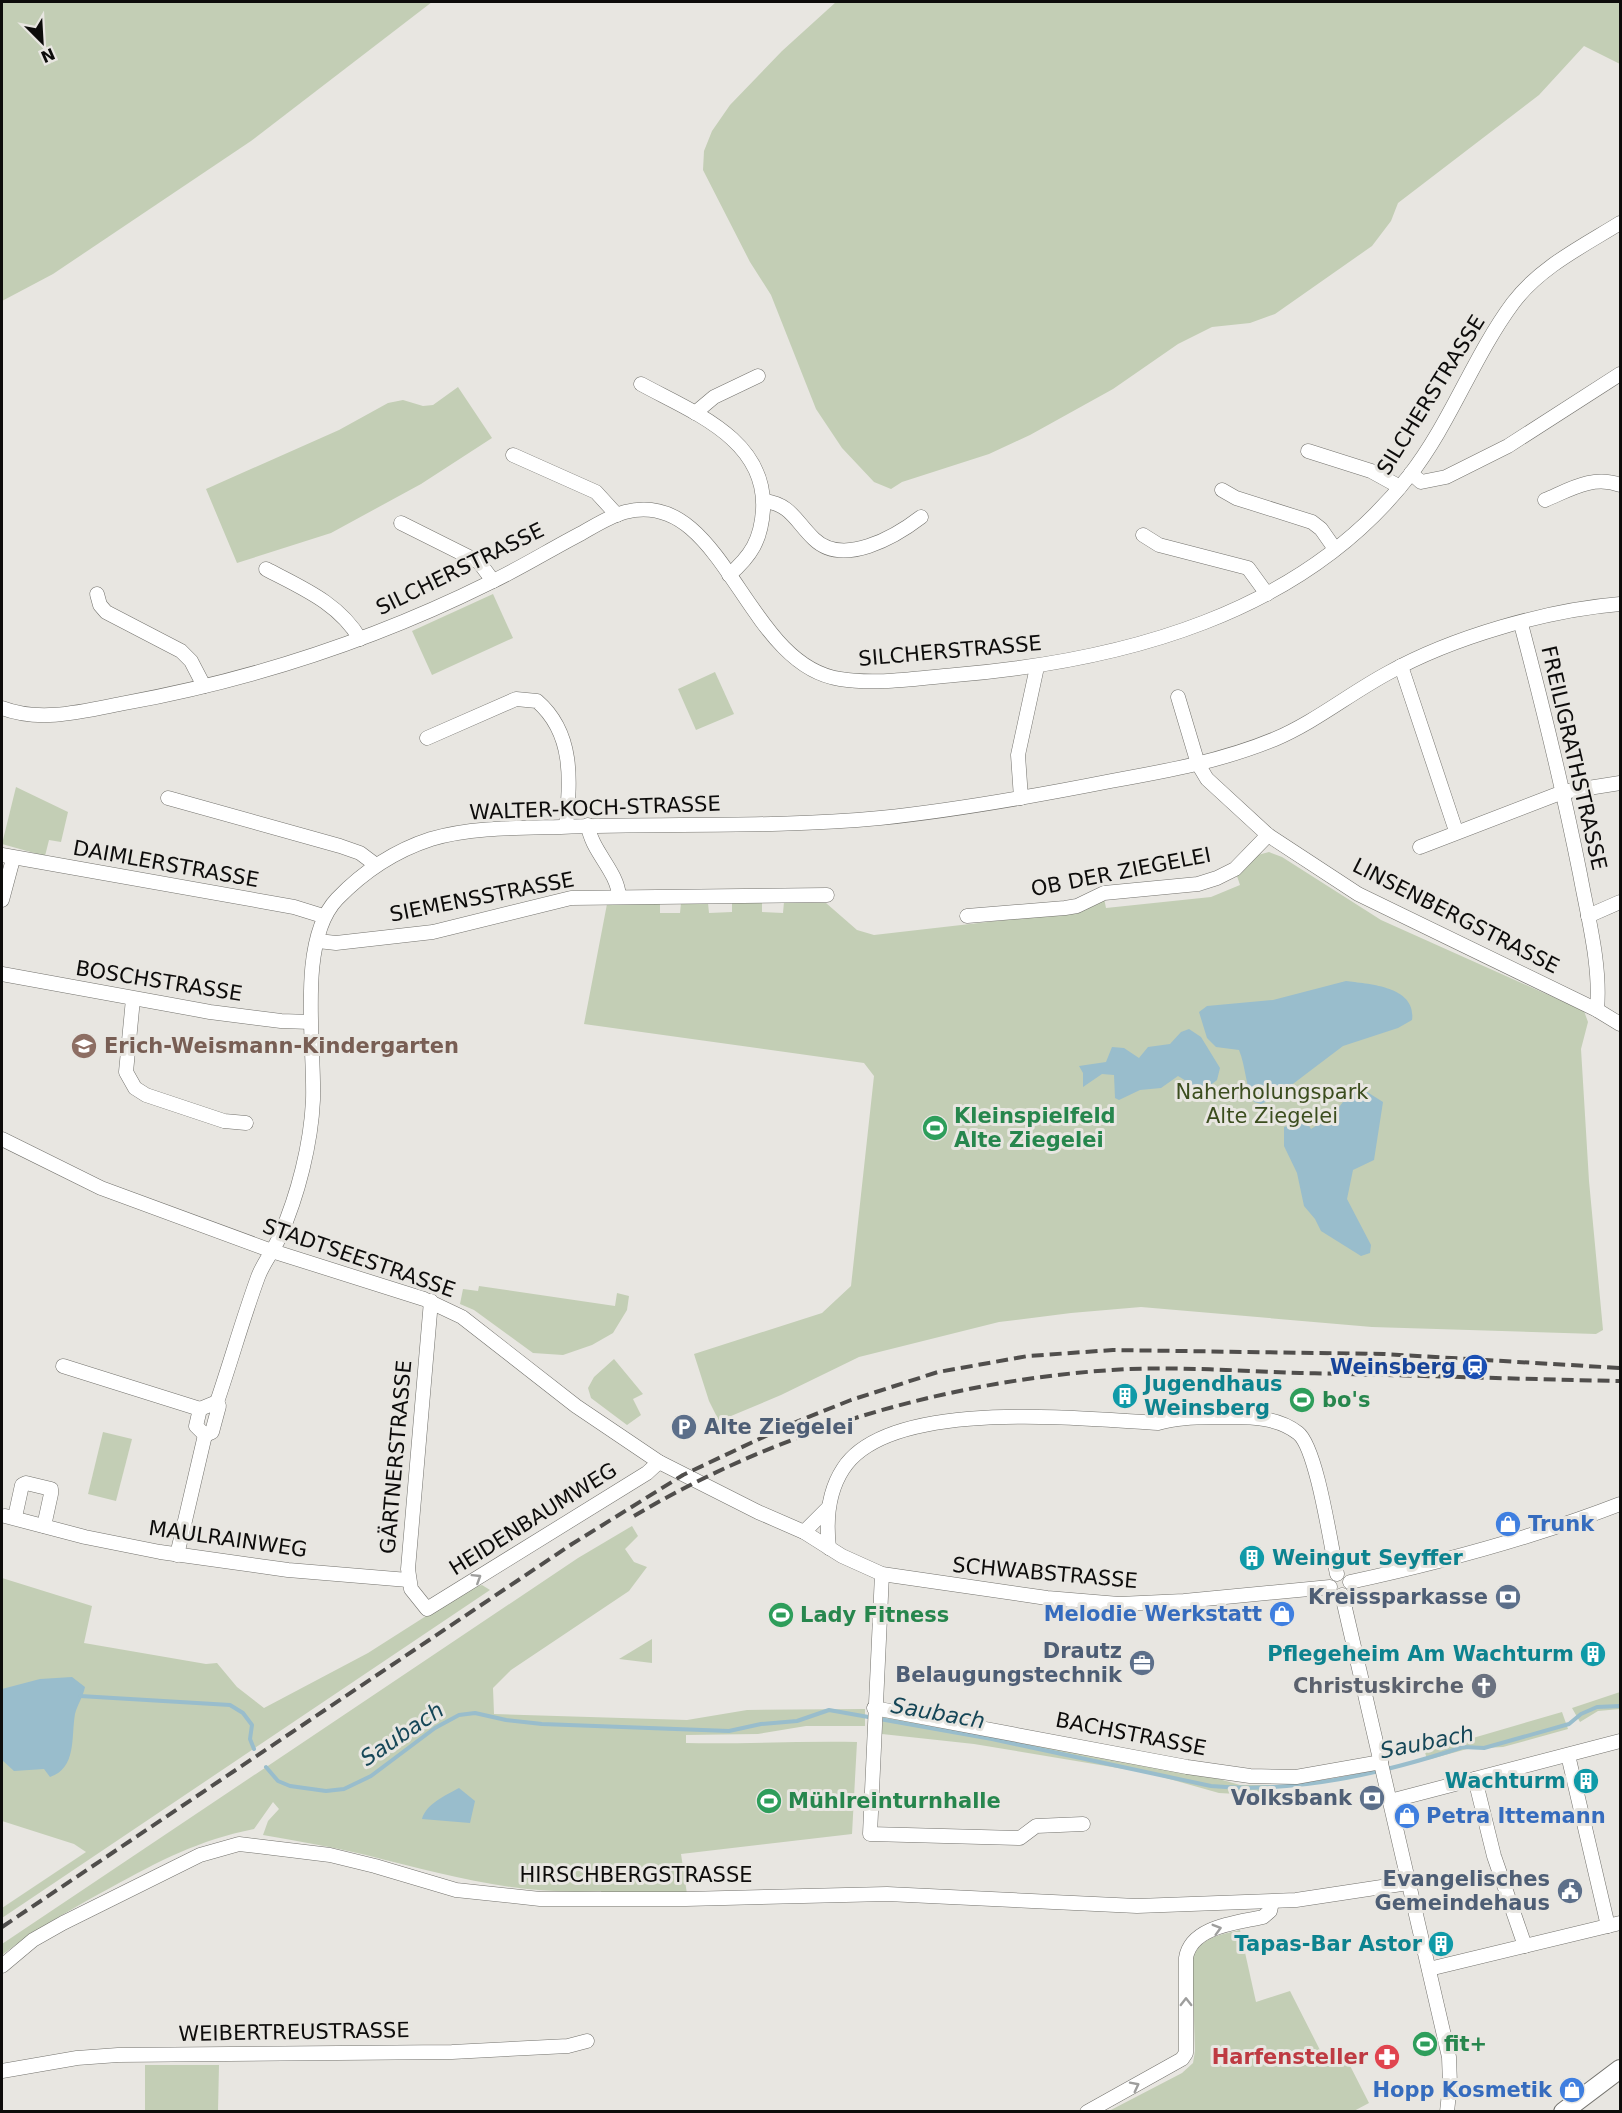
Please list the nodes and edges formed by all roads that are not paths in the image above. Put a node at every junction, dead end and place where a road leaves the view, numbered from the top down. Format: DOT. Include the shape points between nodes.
graph roads {
  1 [pos="1620,224"];
  2 [pos="1620,374"];
  3 [pos="758,376"];
  4 [pos="640,384"];
  5 [pos="696,413"];
  6 [pos="1308,451"];
  7 [pos="513,455"];
  8 [pos="1412,473"];
  9 [pos="1620,485"];
  10 [pos="1400,487"];
  11 [pos="1222,490"];
  12 [pos="1545,500"];
  13 [pos="764,501"];
  14 [pos="617,514"];
  15 [pos="921,517"];
  16 [pos="401,523"];
  17 [pos="1143,535"];
  18 [pos="1335,549"];
  19 [pos="266,569"];
  20 [pos="729,575"];
  21 [pos="493,581"];
  22 [pos="97,594"];
  23 [pos="1267,594"];
  24 [pos="1620,604"];
  25 [pos="1521,624"];
  26 [pos="360,639"];
  27 [pos="1401,666"];
  28 [pos="1037,667"];
  29 [pos="204,687"];
  30 [pos="1178,696"];
  31 [pos="2,708"];
  32 [pos="427,738"];
  33 [pos="1198,764"];
  34 [pos="1620,783"];
  35 [pos="1563,792"];
  36 [pos="168,798"];
  37 [pos="1021,798"];
  38 [pos="588,825"];
  39 [pos="566,826"];
  40 [pos="1456,831"];
  41 [pos="1268,835"];
  42 [pos="1420,847"];
  43 [pos="7,857"];
  44 [pos="376,865"];
  45 [pos="619,896"];
  46 [pos="827,896"];
  47 [pos="2,900"];
  48 [pos="1620,902"];
  49 [pos="324,916"];
  50 [pos="967,916"];
  51 [pos="1588,916"];
  52 [pos="318,941"];
  53 [pos="2,974"];
  54 [pos="133,999"];
  55 [pos="1597,1010"];
  56 [pos="310,1022"];
  57 [pos="1620,1024"];
  58 [pos="246,1123"];
  59 [pos="2,1139"];
  60 [pos="272,1251"];
  61 [pos="431,1301"];
  62 [pos="63,1366"];
  63 [pos="217,1402"];
  64 [pos="200,1409"];
  65 [pos="205,1435"];
  66 [pos="659,1462"];
  67 [pos="1620,1504"];
  68 [pos="828,1508"];
  69 [pos="770,1518"];
  70 [pos="44,1526"];
  71 [pos="804,1532"];
  72 [pos="829,1548"];
  73 [pos="177,1555"];
  74 [pos="882,1574"];
  75 [pos="1337,1574"];
  76 [pos="408,1581"];
  77 [pos="1350,1582"];
  78 [pos="1330,1587"];
  79 [pos="1342,1595"];
  80 [pos="427,1610"];
  81 [pos="874,1716"];
  82 [pos="1620,1741"];
  83 [pos="1568,1755"];
  84 [pos="1381,1764"];
  85 [pos="1475,1779"];
  86 [pos="1390,1801"];
  87 [pos="1083,1824"];
  88 [pos="1408,1883"];
  89 [pos="1272,1902"];
  90 [pos="1614,1925"];
  91 [pos="1525,1946"];
  92 [pos="2,1966"];
  93 [pos="1430,1969"];
  94 [pos="587,2042"];
  95 [pos="1620,2069"];
  96 [pos="2,2071"];
  97 [pos="1087,2112"];
  98 [pos="1447,2112"];
  99 [pos="1563,2112"];
  1 -- 8 [label="street, SILCHERSTRASSE" via="1540,275 1514,302"];
  2 -- 8 [label="street" via="1520,440 1446,477 1421,482"];
  3 -- 5 [label="street" via="714,397"];
  4 -- 5 [label="street"];
  5 -- 13 [label="street" via="729,435 750,457"];
  6 -- 10 [label="street" via="1371,471"];
  7 -- 14 [label="street" via="596,492"];
  8 -- 10 [label="street, SILCHERSTRASSE"];
  9 -- 12 [label="street" via="1600,480"];
  10 -- 18 [label="street, SILCHERSTRASSE"];
  11 -- 18 [label="street" via="1312,522"];
  13 -- 15 [label="street" via="785,507 815,540 837,550 864,547"];
  13 -- 20 [label="street" via="759,538 746,560"];
  14 -- 20 [label="street, SILCHERSTRASSE" via="630,510 670,514 700,534"];
  14 -- 21 [label="street, SILCHERSTRASSE"];
  16 -- 21 [label="street" via="479,562"];
  17 -- 23 [label="street" via="1159,545 1248,568"];
  18 -- 23 [label="street, SILCHERSTRASSE"];
  19 -- 26 [label="street" via="339,611"];
  20 -- 28 [label="street, SILCHERSTRASSE" via="787,653 819,674 877,681"];
  21 -- 26 [label="street, SILCHERSTRASSE"];
  22 -- 29 [label="street" via="100,605 116,618 181,651 190,659"];
  23 -- 28 [label="street, SILCHERSTRASSE" via="1208,622 1162,638"];
  24 -- 25 [label="street, WALTER-KOCH-STRASSE"];
  25 -- 27 [label="street, WALTER-KOCH-STRASSE" via="1434,651"];
  25 -- 35 [label="street, FREILIGRATHSTRASSE"];
  26 -- 29 [label="street, SILCHERSTRASSE"];
  27 -- 33 [label="street, WALTER-KOCH-STRASSE" via="1308,723 1274,739"];
  27 -- 40 [label="street"];
  28 -- 37 [label="street" via="1018,755"];
  29 -- 31 [label="street, SILCHERSTRASSE" via="71,713 40,716"];
  30 -- 33 [label="street, LINSENBERGSTRASSE"];
  32 -- 39 [label="street" via="516,699 537,701 554,721 569,761"];
  33 -- 37 [label="street, WALTER-KOCH-STRASSE"];
  33 -- 41 [label="street, LINSENBERGSTRASSE" via="1207,779"];
  34 -- 35 [label="street"];
  35 -- 40 [label="street"];
  35 -- 51 [label="street, FREILIGRATHSTRASSE"];
  36 -- 44 [label="street" via="340,846 360,853"];
  37 -- 38 [label="street, WALTER-KOCH-STRASSE" via="807,823"];
  38 -- 39 [label="street, WALTER-KOCH-STRASSE"];
  38 -- 45 [label="street, SIEMENSSTRASSE" via="591,840 615,881"];
  39 -- 44 [label="street, WALTER-KOCH-STRASSE" via="457,833 412,846"];
  40 -- 42 [label="street"];
  41 -- 50 [label="street, OB DER ZIEGELEI" via="1235,869 1198,884 1104,892 1065,908"];
  41 -- 55 [label="street, LINSENBERGSTRASSE" via="1358,894"];
  43 -- 47 [label="street"];
  43 -- 49 [label="street, DAIMLERSTRASSE" via="294,907"];
  44 -- 49 [label="street, WALTER-KOCH-STRASSE" via="337,899"];
  45 -- 46 [label="street, SIEMENSSTRASSE"];
  45 -- 52 [label="street, SIEMENSSTRASSE" via="548,902 433,932 336,943"];
  48 -- 51 [label="street"];
  49 -- 52 [label="street, WALTER-KOCH-STRASSE"];
  51 -- 55 [label="street, FREILIGRATHSTRASSE" via="1597,975"];
  52 -- 56 [label="street, WALTER-KOCH-STRASSE"];
  53 -- 54 [label="street, BOSCHSTRASSE"];
  54 -- 56 [label="street, BOSCHSTRASSE"];
  54 -- 58 [label="street" via="126,1072 135,1088 225,1121"];
  55 -- 57 [label="street, LINSENBERGSTRASSE"];
  56 -- 60 [label="street, WALTER-KOCH-STRASSE" via="313,1098 309,1135 292,1201"];
  59 -- 60 [label="street, STADTSEESTRASSE" via="100,1188"];
  60 -- 61 [label="street, STADTSEESTRASSE"];
  60 -- 63 [label="street, WALTER-KOCH-STRASSE" via="259,1273"];
  61 -- 66 [label="street, STADTSEESTRASSE" via="479,1328 576,1406"];
  61 -- 76 [label="street, GÄRTNERSTRASSE"];
  62 -- 64 [label="street"];
  63 -- 64 [label="street"];
  63 -- 65 [label="street, WALTER-KOCH-STRASSE" via="212,1432"];
  64 -- 65 [label="street" via="196,1426"];
  65 -- 73 [label="street"];
  66 -- 69 [label="street, STADTSEESTRASSE"];
  80 -- 66 [label="street, HEIDENBAUMWEG, one-way"];
  67 -- 77 [label="street" via="1528,1538 1452,1560"];
  68 -- 71 [label="street"];
  68 -- 72 [label="street"];
  68 -- 75 [label="street" via="837,1479 850,1459 894,1434 932,1423 1012,1416 1158,1423 1179,1417 1272,1420 1299,1434 1313,1465"];
  69 -- 71 [label="street, SCHWABSTRASSE"];
  70 -- 70 [label="street, MAULRAINWEG" via="10,1516 22,1485 51,1489"];
  70 -- 73 [label="street, MAULRAINWEG"];
  71 -- 72 [label="street, SCHWABSTRASSE"];
  72 -- 74 [label="street, SCHWABSTRASSE"];
  73 -- 76 [label="street, MAULRAINWEG"];
  74 -- 78 [label="street, SCHWABSTRASSE" via="1047,1598 1124,1604"];
  74 -- 81 [label="street"];
  75 -- 77 [label="street"];
  75 -- 78 [label="street"];
  76 -- 80 [label="street, GÄRTNERSTRASSE"];
  77 -- 79 [label="street" via="1350,1588"];
  78 -- 79 [label="street"];
  79 -- 84 [label="street"];
  81 -- 84 [label="street, BACHSTRASSE" via="1250,1776 1296,1777"];
  81 -- 87 [label="street" via="870,1834 1020,1838 1036,1826"];
  82 -- 83 [label="street"];
  83 -- 85 [label="street"];
  83 -- 90 [label="street"];
  84 -- 86 [label="street"];
  85 -- 86 [label="street"];
  85 -- 91 [label="street" via="1494,1856"];
  86 -- 88 [label="street"];
  88 -- 89 [label="street, HIRSCHBERGSTRASSE"];
  88 -- 93 [label="street"];
  89 -- 92 [label="street, HIRSCHBERGSTRASSE" via="1137,1906 887,1894 540,1899 456,1890 330,1856 239,1844 200,1855 63,1923 33,1940"];
  97 -- 89 [label="street, one-way" via="1182,2059 1186,2053 1189,1945 1203,1933 1263,1917"];
  90 -- 91 [label="street"];
  91 -- 93 [label="street"];
  93 -- 98 [label="street" via="1450,2068"];
  94 -- 96 [label="street, WEIBERTREUSTRASSE" via="452,2052 118,2055"];
  95 -- 99 [label="street"];
}
